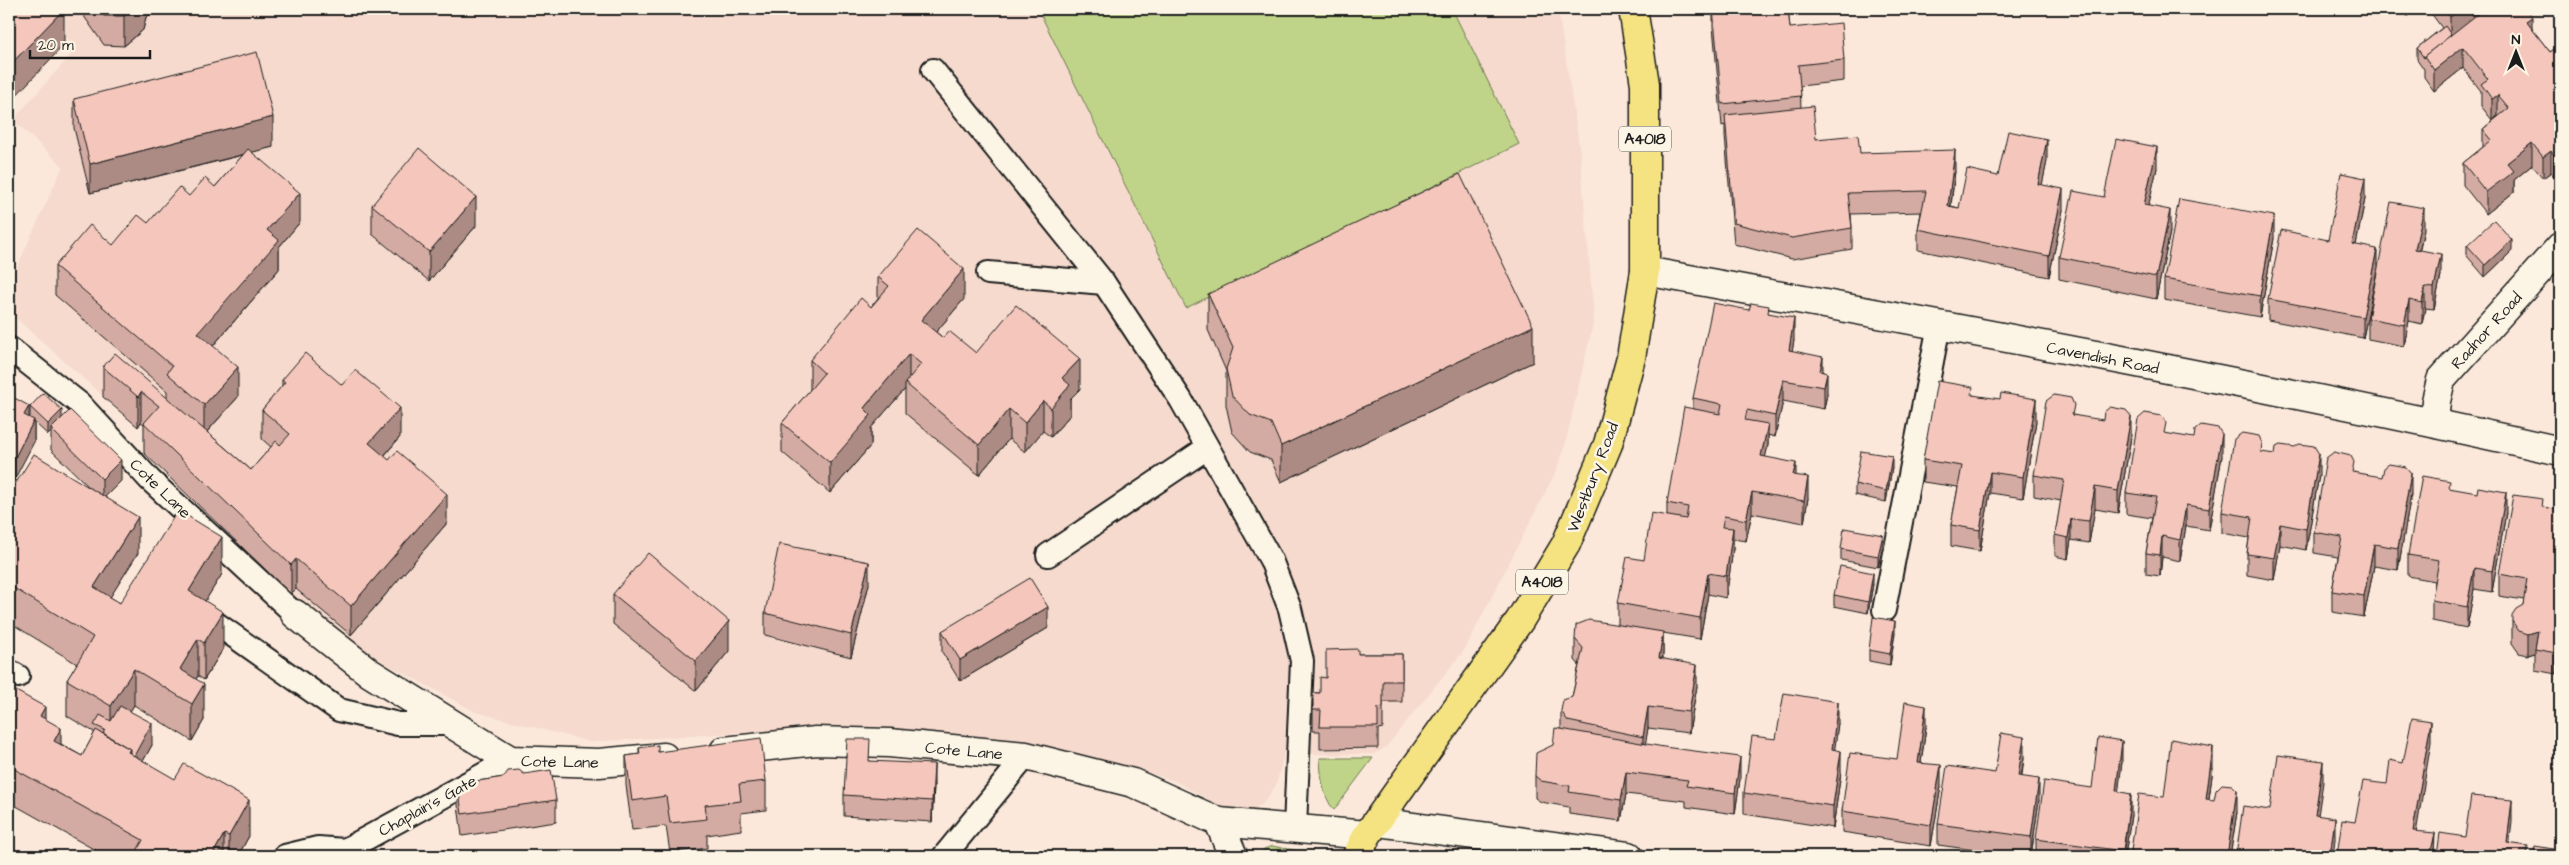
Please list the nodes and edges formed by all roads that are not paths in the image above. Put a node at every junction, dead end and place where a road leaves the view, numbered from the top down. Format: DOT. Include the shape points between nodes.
graph roads {
  1 [pos="1633,9"];
  2 [pos="933,70"];
  3 [pos="2560,247"];
  4 [pos="1645,270"];
  5 [pos="988,272"];
  6 [pos="1104,283"];
  7 [pos="1939,325"];
  8 [pos="9,348"];
  9 [pos="2434,423"];
  10 [pos="1207,448"];
  11 [pos="2560,451"];
  12 [pos="1048,555"];
  13 [pos="1884,610"];
  14 [pos="295,614"];
  15 [pos="214,622"];
  16 [pos="453,724"];
  17 [pos="1026,756"];
  18 [pos="510,760"];
  19 [pos="1219,822"];
  20 [pos="1295,828"];
  21 [pos="1367,838"];
  22 [pos="348,853"];
  23 [pos="1612,855"];
  24 [pos="285,856"];
  25 [pos="944,856"];
  26 [pos="1233,856"];
  1 -- 4 [label="main road, Westbury Road / A4018" via="1646,84"];
  2 -- 6 [label="lane"];
  3 -- 9 [label="street, Radnor Road" via="2441,380"];
  4 -- 7 [label="street, Cavendish Road"];
  4 -- 21 [label="main road, Westbury Road / A4018" via="1631,358 1608,444 1566,544 1520,620"];
  5 -- 6 [label="lane"];
  6 -- 10 [label="lane" via="1181,400"];
  7 -- 9 [label="street, Cavendish Road"];
  7 -- 13 [label="lane"];
  8 -- 14 [label="lane, Cote Lane" via="80,404 150,480"];
  9 -- 11 [label="street, Cavendish Road"];
  10 -- 12 [label="lane"];
  10 -- 20 [label="lane" via="1279,557 1302,661"];
  14 -- 16 [label="street, Cote Lane" via="370,674"];
  15 -- 16 [label="lane" via="339,710 398,724"];
  16 -- 18 [label="street, Cote Lane"];
  17 -- 18 [label="street, Cote Lane" via="889,743 816,741 598,763"];
  17 -- 19 [label="street, Cote Lane" via="1133,783"];
  17 -- 25 [label="lane"];
  18 -- 22 [label="lane, Chaplain's Gate"];
  19 -- 20 [label="street, Cote Lane"];
  19 -- 26 [label="street"];
  20 -- 21 [label="street, Cote Lane"];
  21 -- 23 [label="street, Cote Lane"];
  22 -- 24 [label="lane, Chaplain's Gate" via="318,848"];
}
